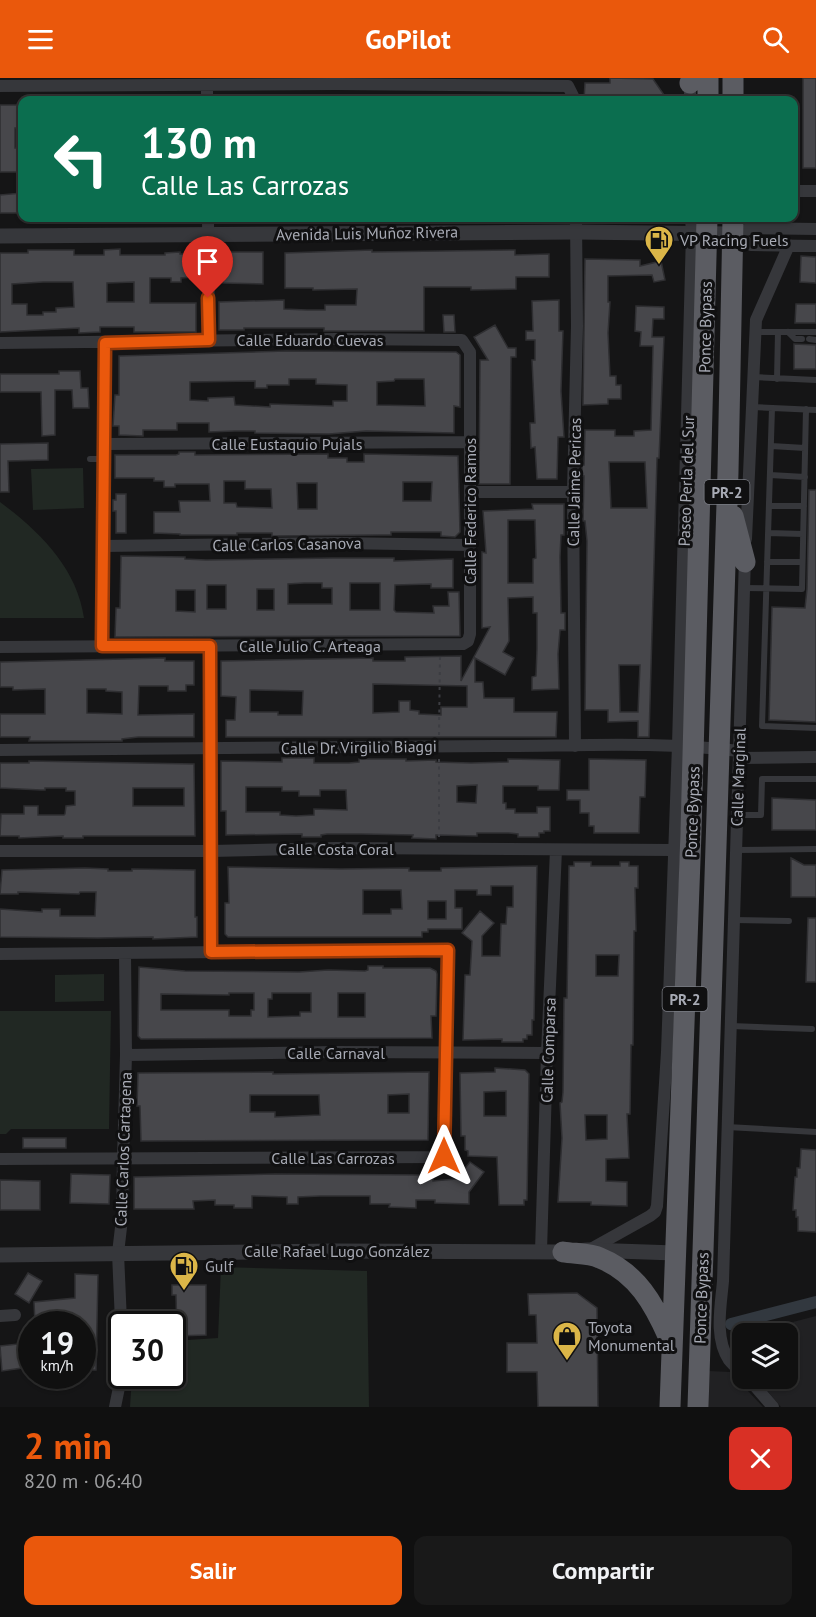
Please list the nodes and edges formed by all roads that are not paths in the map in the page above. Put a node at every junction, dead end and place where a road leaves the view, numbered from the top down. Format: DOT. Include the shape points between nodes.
graph roads {
  1 [pos="733,78"];
  2 [pos="207,82"];
  3 [pos="694,84"];
  4 [pos="0,86"];
  5 [pos="573,96"];
  6 [pos="704,96"];
  7 [pos="733,96"];
  8 [pos="798,191"];
  9 [pos="816,191"];
  10 [pos="208,222"];
  11 [pos="576,225"];
  12 [pos="699,225"];
  13 [pos="733,226"];
  14 [pos="816,229"];
  15 [pos="208,235"];
  16 [pos="0,236"];
  17 [pos="789,245"];
  18 [pos="816,246"];
  19 [pos="754,332"];
  20 [pos="778,332"];
  21 [pos="788,332"];
  22 [pos="816,332"];
  23 [pos="809,339"];
  24 [pos="209,340"];
  25 [pos="0,343"];
  26 [pos="105,343"];
  27 [pos="470,352"];
  28 [pos="752,377"];
  29 [pos="777,379"];
  30 [pos="816,380"];
  31 [pos="751,407"];
  32 [pos="772,408"];
  33 [pos="806,409"];
  34 [pos="816,410"];
  35 [pos="470,442"];
  36 [pos="104,444"];
  37 [pos="771,446"];
  38 [pos="805,448"];
  39 [pos="90,459"];
  40 [pos="104,459"];
  41 [pos="728,472"];
  42 [pos="770,475"];
  43 [pos="805,477"];
  44 [pos="470,492"];
  45 [pos="573,492"];
  46 [pos="769,506"];
  47 [pos="804,506"];
  48 [pos="768,533"];
  49 [pos="803,534"];
  50 [pos="470,544"];
  51 [pos="103,546"];
  52 [pos="745,562"];
  53 [pos="767,562"];
  54 [pos="802,562"];
  55 [pos="744,588"];
  56 [pos="766,589"];
  57 [pos="440,645"];
  58 [pos="0,646"];
  59 [pos="102,646"];
  60 [pos="210,646"];
  61 [pos="816,728"];
  62 [pos="686,745"];
  63 [pos="574,746"];
  64 [pos="210,749"];
  65 [pos="0,750"];
  66 [pos="732,752"];
  67 [pos="816,757"];
  68 [pos="816,779"];
  69 [pos="737,815"];
  70 [pos="816,849"];
  71 [pos="556,850"];
  72 [pos="673,850"];
  73 [pos="736,850"];
  74 [pos="0,851"];
  75 [pos="211,851"];
  76 [pos="734,920"];
  77 [pos="789,921"];
  78 [pos="211,952"];
  79 [pos="125,953"];
  80 [pos="0,954"];
  81 [pos="730,1026"];
  82 [pos="812,1029"];
  83 [pos="547,1053"];
  84 [pos="445,1054"];
  85 [pos="126,1055"];
  86 [pos="727,1127"];
  87 [pos="816,1132"];
  88 [pos="0,1159"];
  89 [pos="123,1159"];
  90 [pos="588,1250"];
  91 [pos="541,1251"];
  92 [pos="563,1252"];
  93 [pos="118,1253"];
  94 [pos="675,1253"];
  95 [pos="0,1255"];
  96 [pos="121,1311"];
  97 [pos="15,1315"];
  98 [pos="0,1316"];
  99 [pos="672,1345"];
  100 [pos="732,1363"];
  101 [pos="119,1389"];
  102 [pos="757,1389"];
  103 [pos="115,1407"];
  104 [pos="670,1407"];
  105 [pos="698,1407"];
  106 [pos="773,1407"];
  1 -- 7 [label="highway"];
  2 -- 4 [label="street"];
  2 -- 5 [label="street" via="568,86"];
  3 -- 6 [label="highway"];
  8 -- 9 [label="street"];
  10 -- 15 [label="street"];
  11 -- 12 [label="street, Avenida Luis Muñoz Rivera"];
  11 -- 15 [label="street, Avenida Luis Muñoz Rivera"];
  11 -- 45 [label="street, Calle Jaime Pericas"];
  12 -- 13 [label="street, Avenida Luis Muñoz Rivera"];
  12 -- 62 [label="highway, Ponce Bypass / PR-2"];
  13 -- 14 [label="street"];
  13 -- 17 [label="street" via="751,245"];
  13 -- 41 [label="highway, Ponce Bypass / PR-2"];
  15 -- 16 [label="street, Avenida Luis Muñoz Rivera"];
  15 -- 24 [label="street"];
  17 -- 18 [label="street"];
  17 -- 19 [label="street, Calle Marginal"];
  19 -- 20 [label="lane"];
  19 -- 28 [label="street, Calle Marginal"];
  20 -- 21 [label="lane"];
  20 -- 29 [label="lane"];
  21 -- 22 [label="lane"];
  21 -- 23 [label="lane" via="795,339"];
  24 -- 26 [label="street, Calle Eduardo Cuevas"];
  24 -- 27 [label="street, Calle Eduardo Cuevas" via="462,340"];
  25 -- 26 [label="street, Calle Eduardo Cuevas"];
  26 -- 36 [label="street"];
  27 -- 35 [label="street, Calle Federico Ramos"];
  28 -- 29 [label="lane"];
  28 -- 31 [label="street, Calle Marginal"];
  29 -- 30 [label="lane"];
  31 -- 32 [label="lane"];
  31 -- 52 [label="street, Calle Marginal"];
  32 -- 33 [label="lane"];
  32 -- 37 [label="lane"];
  33 -- 34 [label="lane"];
  33 -- 38 [label="lane"];
  35 -- 36 [label="street, Calle Eustaquio Pujals"];
  35 -- 44 [label="street, Calle Federico Ramos"];
  36 -- 40 [label="street"];
  37 -- 38 [label="lane"];
  37 -- 42 [label="lane"];
  38 -- 43 [label="lane"];
  39 -- 40 [label="lane"];
  40 -- 51 [label="street"];
  41 -- 52 [label="highway" via="735,527"];
  41 -- 66 [label="highway, Ponce Bypass / PR-2"];
  42 -- 43 [label="lane"];
  42 -- 46 [label="lane"];
  43 -- 47 [label="lane"];
  44 -- 45 [label="street"];
  44 -- 50 [label="street, Calle Federico Ramos"];
  45 -- 63 [label="street, Calle Jaime Pericas"];
  46 -- 47 [label="lane"];
  46 -- 48 [label="lane"];
  47 -- 49 [label="lane"];
  48 -- 49 [label="lane"];
  48 -- 53 [label="lane"];
  49 -- 54 [label="lane"];
  50 -- 51 [label="street, Calle Carlos Casanova"];
  50 -- 57 [label="street, Calle Federico Ramos" via="469,638 461,645"];
  51 -- 59 [label="street"];
  52 -- 55 [label="street, Calle Marginal"];
  53 -- 54 [label="lane"];
  53 -- 56 [label="lane"];
  54 -- 56 [label="lane" via="801,589"];
  55 -- 56 [label="lane"];
  55 -- 66 [label="street, Calle Marginal"];
  56 -- 61 [label="lane" via="762,726"];
  57 -- 60 [label="street, Calle Julio C. Arteaga"];
  58 -- 59 [label="street, Calle Julio C. Arteaga"];
  59 -- 60 [label="street, Calle Julio C. Arteaga"];
  60 -- 64 [label="street"];
  62 -- 63 [label="street, Calle Dr. Virgilio Biaggi"];
  62 -- 66 [label="street, Calle Dr. Virgilio Biaggi"];
  62 -- 72 [label="street"];
  62 -- 94 [label="highway, Ponce Bypass / PR-2"];
  63 -- 64 [label="street, Calle Dr. Virgilio Biaggi"];
  64 -- 65 [label="street, Calle Dr. Virgilio Biaggi"];
  64 -- 75 [label="street"];
  66 -- 67 [label="street, Calle Dr. Virgilio Biaggi"];
  66 -- 69 [label="street, Calle Marginal"];
  66 -- 105 [label="highway, Ponce Bypass / PR-2"];
  68 -- 69 [label="lane" via="762,779 761,815"];
  69 -- 73 [label="street, Calle Marginal"];
  70 -- 73 [label="lane"];
  71 -- 72 [label="street, Calle Costa Coral"];
  71 -- 75 [label="street, Calle Costa Coral"];
  71 -- 83 [label="street, Calle Comparsa"];
  72 -- 90 [label="street" via="667,1052 657,1206 650,1216"];
  73 -- 76 [label="street, Calle Marginal"];
  74 -- 75 [label="street, Calle Costa Coral"];
  75 -- 78 [label="street"];
  76 -- 77 [label="lane"];
  76 -- 81 [label="street, Calle Marginal"];
  78 -- 79 [label="street, Calle Las Carrozas"];
  78 -- 84 [label="street, Calle Las Carrozas" via="448,950"];
  79 -- 80 [label="street, Calle Las Carrozas"];
  79 -- 85 [label="street, Calle Carlos Cartagena"];
  81 -- 82 [label="lane"];
  81 -- 86 [label="street, Calle Marginal"];
  83 -- 84 [label="street, Calle Carnaval"];
  83 -- 91 [label="street, Calle Comparsa"];
  84 -- 85 [label="street, Calle Carnaval"];
  84 -- 89 [label="street, Calle Las Carrozas" via="444,1156"];
  85 -- 89 [label="street, Calle Carlos Cartagena"];
  86 -- 87 [label="lane"];
  86 -- 100 [label="street, Calle Marginal" via="720,1335"];
  88 -- 89 [label="street, Calle Las Carrozas"];
  89 -- 93 [label="street, Calle Carlos Cartagena"];
  90 -- 92 [label="street, Calle Rafael Lugo González"];
  90 -- 94 [label="street, Calle Rafael Lugo González"];
  91 -- 92 [label="street, Calle Rafael Lugo González"];
  91 -- 93 [label="street, Calle Rafael Lugo González"];
  92 -- 99 [label="highway" via="599,1257 630,1275 655,1306"];
  93 -- 95 [label="street, Calle Rafael Lugo González"];
  93 -- 96 [label="street, Calle Carlos Cartagena"];
  94 -- 99 [label="highway, Ponce Bypass / PR-2"];
  97 -- 98 [label="street"];
  99 -- 104 [label="highway, Ponce Bypass / PR-2"];
  101 -- 103 [label="street"];
  102 -- 106 [label="street"];
}
